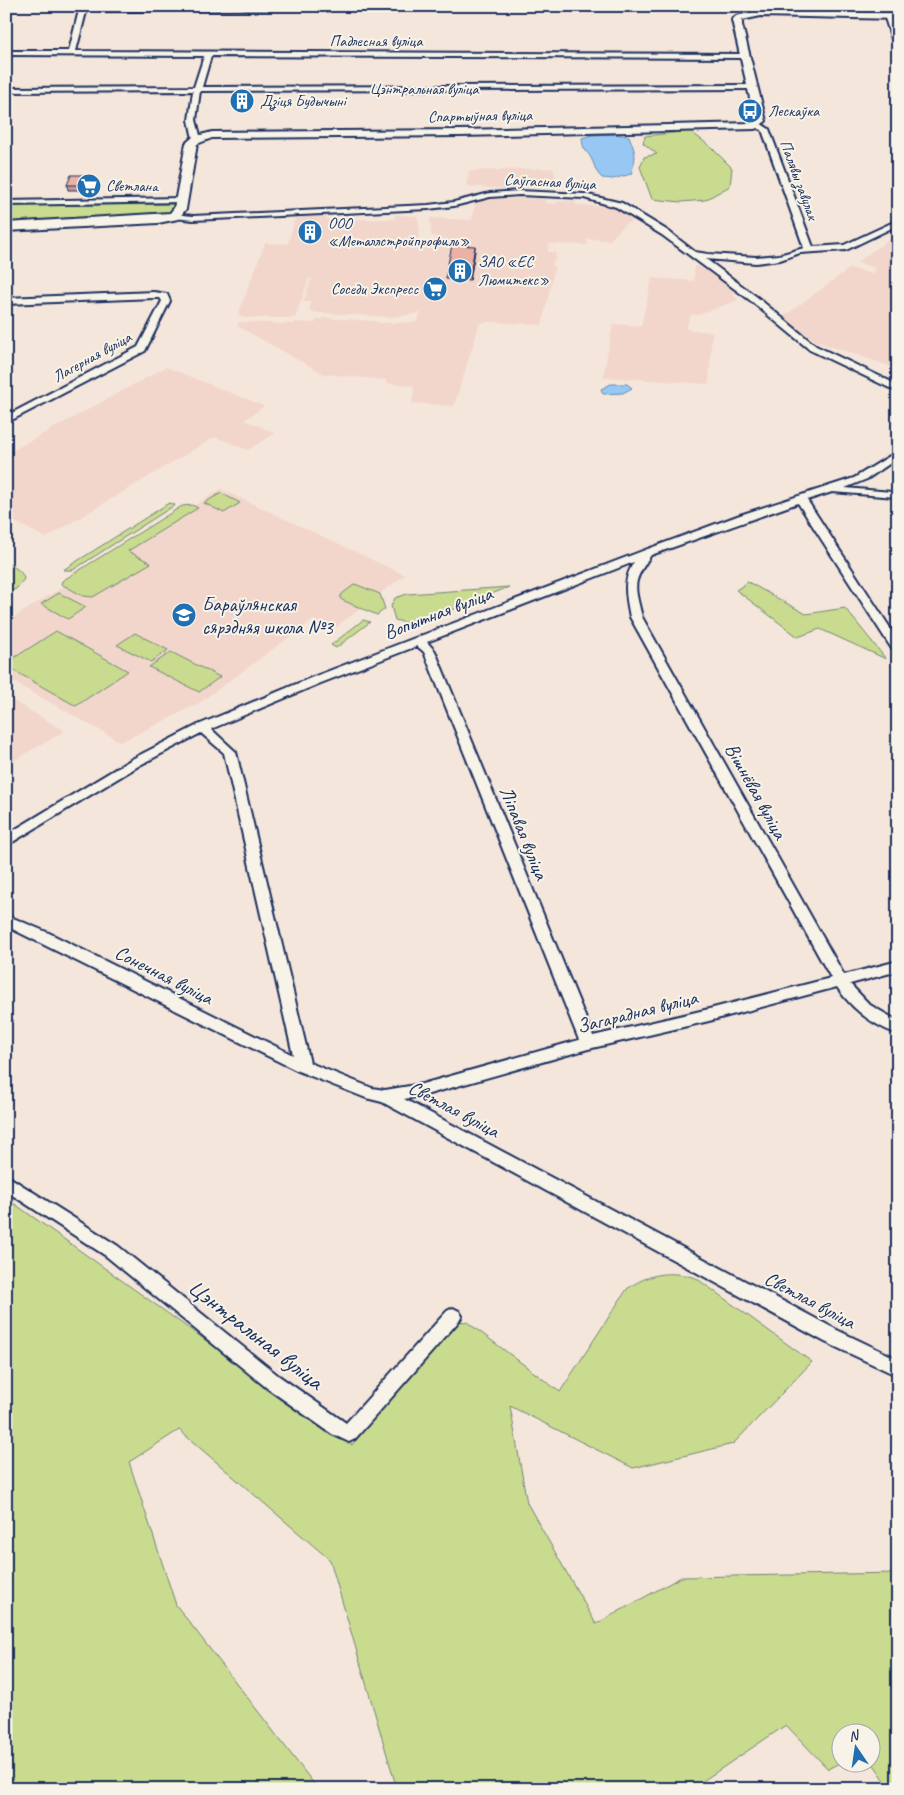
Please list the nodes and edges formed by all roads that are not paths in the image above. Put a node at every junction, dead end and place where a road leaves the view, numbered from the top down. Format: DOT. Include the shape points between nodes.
graph roads {
  1 [pos="83,6"];
  2 [pos="346,6"];
  3 [pos="752,10"];
  4 [pos="886,16"];
  5 [pos="898,16"];
  6 [pos="898,49"];
  7 [pos="6,53"];
  8 [pos="72,53"];
  9 [pos="208,55"];
  10 [pos="745,56"];
  11 [pos="752,87"];
  12 [pos="6,90"];
  13 [pos="197,90"];
  14 [pos="759,123"];
  15 [pos="196,139"];
  16 [pos="182,200"];
  17 [pos="6,203"];
  18 [pos="170,217"];
  19 [pos="898,222"];
  20 [pos="6,227"];
  21 [pos="809,250"];
  22 [pos="692,253"];
  23 [pos="6,301"];
  24 [pos="898,389"];
  25 [pos="6,420"];
  26 [pos="898,454"];
  27 [pos="870,474"];
  28 [pos="828,489"];
  29 [pos="895,495"];
  30 [pos="800,498"];
  31 [pos="649,552"];
  32 [pos="419,640"];
  33 [pos="898,649"];
  34 [pos="202,728"];
  35 [pos="6,842"];
  36 [pos="6,920"];
  37 [pos="898,966"];
  38 [pos="840,981"];
  39 [pos="898,1028"];
  40 [pos="588,1043"];
  41 [pos="303,1067"];
  42 [pos="385,1096"];
  43 [pos="6,1182"];
  44 [pos="453,1316"];
  45 [pos="898,1368"];
  1 -- 2 [label="street" via="106,9"];
  1 -- 8 [label="street"];
  3 -- 4 [label="main road"];
  3 -- 10 [label="main road" via="737,20"];
  4 -- 5 [label="main road"];
  4 -- 6 [label="street"];
  7 -- 8 [label="street, Падлесная вуліца"];
  8 -- 9 [label="street, Падлесная вуліца"];
  9 -- 10 [label="street, Падлесная вуліца"];
  9 -- 13 [label="street"];
  10 -- 11 [label="main road"];
  11 -- 13 [label="street, Цэнтральная вуліца"];
  11 -- 14 [label="main road"];
  12 -- 13 [label="street, Цэнтральная вуліца"];
  13 -- 15 [label="street" via="192,122"];
  14 -- 15 [label="main road, Спартыўная вуліца" via="748,128 242,134"];
  14 -- 21 [label="street, Палявы завулак" via="765,129"];
  15 -- 16 [label="main road" via="192,143"];
  16 -- 17 [label="street"];
  16 -- 18 [label="main road" via="178,213"];
  18 -- 20 [label="main road"];
  18 -- 22 [label="street, Саўгасная вуліца" via="414,208 504,194 572,195 607,201 627,209"];
  19 -- 21 [label="street" via="846,247"];
  21 -- 22 [label="street" via="756,260"];
  22 -- 24 [label="street, Саўгасная вуліца" via="813,348"];
  23 -- 25 [label="street, Лагерная вуліца" via="164,296 166,301 142,349"];
  26 -- 27 [label="street, Вопытная вуліца"];
  27 -- 28 [label="street, Вопытная вуліца"];
  27 -- 29 [label="street" via="883,489"];
  28 -- 29 [label="street"];
  28 -- 30 [label="street, Вопытная вуліца"];
  30 -- 31 [label="street, Вопытная вуліца"];
  30 -- 33 [label="street"];
  31 -- 32 [label="street, Вопытная вуліца"];
  31 -- 38 [label="street, Вішнёвая вуліца" via="631,577 636,617"];
  32 -- 34 [label="street, Вопытная вуліца"];
  32 -- 40 [label="street, Ліпавая вуліца" via="429,651"];
  34 -- 35 [label="street, Вопытная вуліца" via="136,762"];
  34 -- 41 [label="street" via="230,752"];
  36 -- 41 [label="street, Сонечная вуліца"];
  37 -- 38 [label="street, Загарадная вуліца"];
  38 -- 39 [label="street, Вішнёвая вуліца" via="870,1015"];
  38 -- 40 [label="street, Загарадная вуліца"];
  40 -- 42 [label="street, Загарадная вуліца" via="456,1081"];
  41 -- 42 [label="street, Светлая вуліца" via="371,1094"];
  42 -- 45 [label="street, Светлая вуліца" via="822,1331"];
  43 -- 44 [label="street, Цэнтральная вуліца" via="112,1251 272,1382 349,1433"];
}
